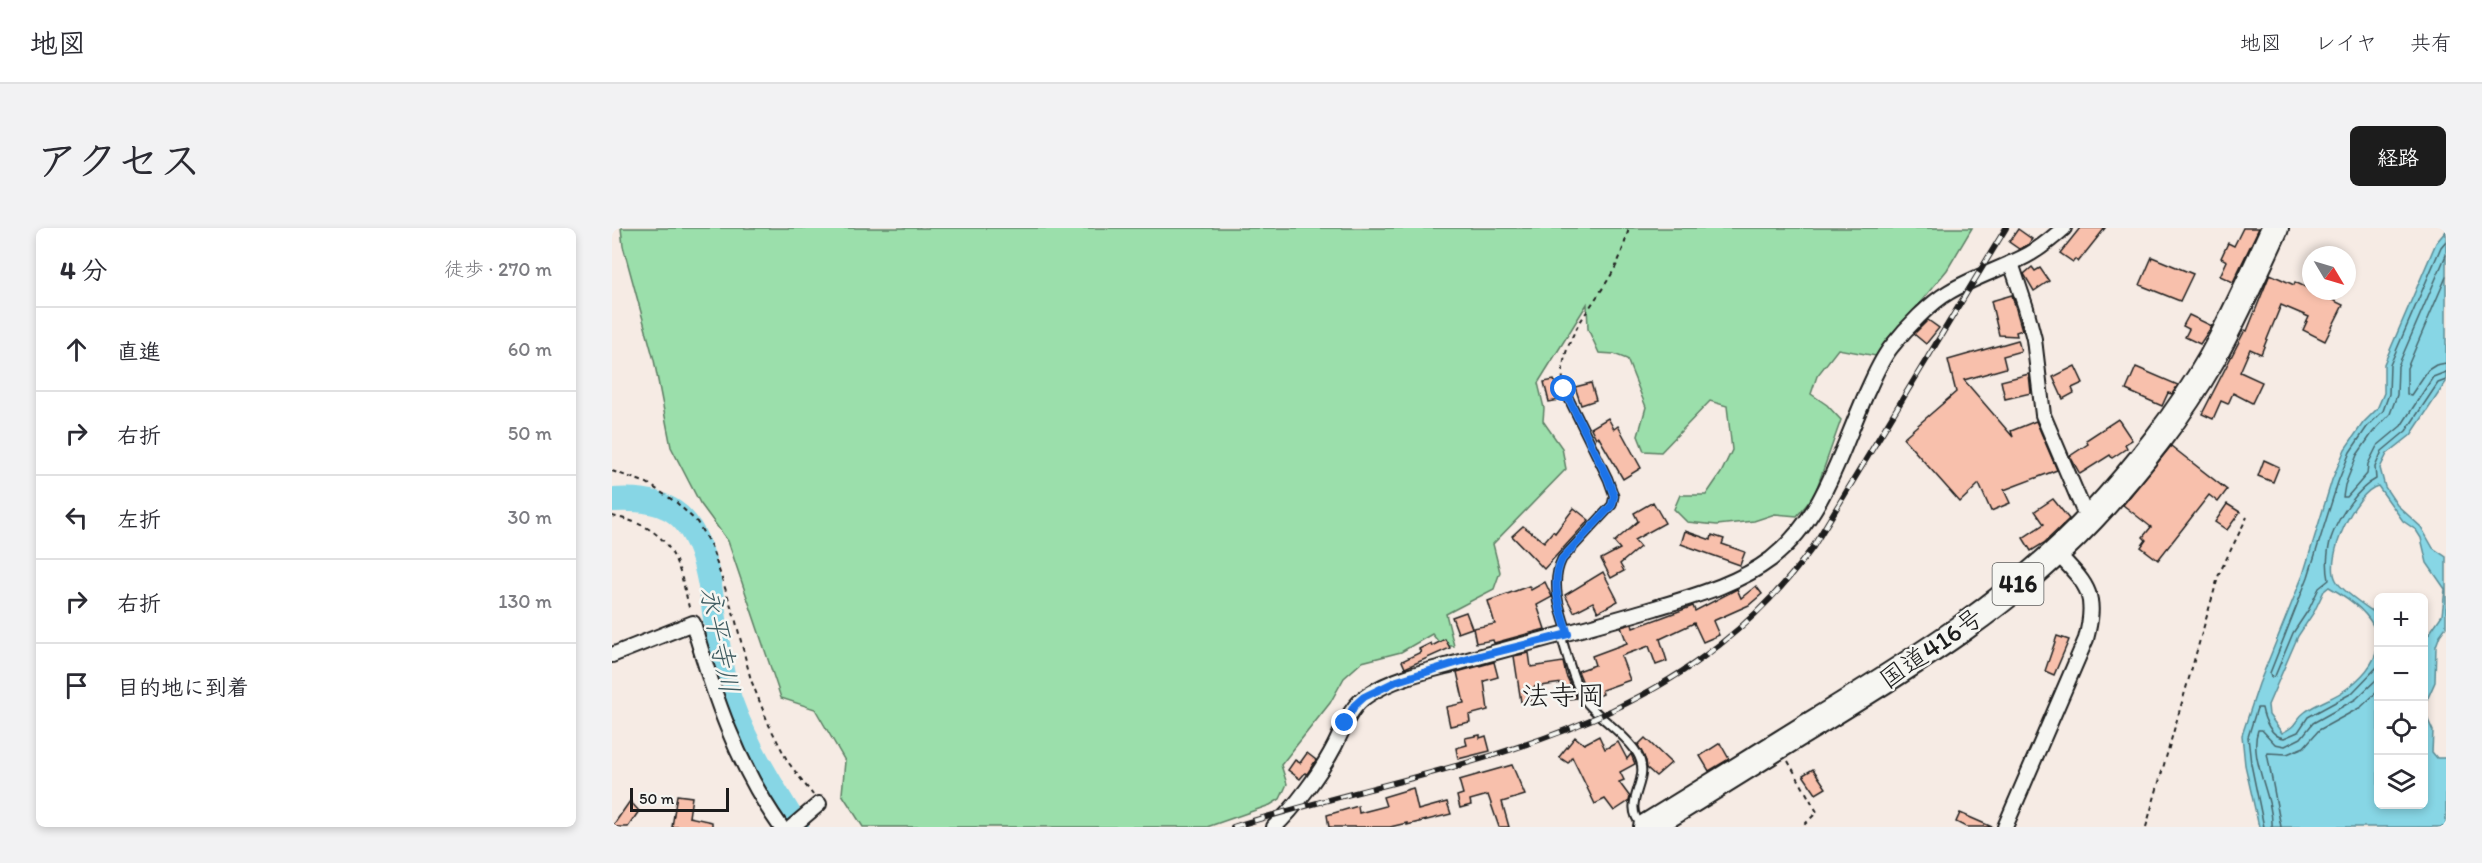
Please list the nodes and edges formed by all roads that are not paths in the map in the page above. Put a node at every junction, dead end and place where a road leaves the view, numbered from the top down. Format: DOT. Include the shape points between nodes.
graph roads {
  1 [pos="2064,228"];
  2 [pos="2275,228"];
  3 [pos="2011,263"];
  4 [pos="1564,389"];
  5 [pos="2092,517"];
  6 [pos="2056,552"];
  7 [pos="1564,635"];
  8 [pos="612,655"];
  9 [pos="818,805"];
  10 [pos="781,827"];
  11 [pos="792,827"];
  12 [pos="1274,827"];
  13 [pos="1643,827"];
  14 [pos="1647,827"];
  15 [pos="2005,827"];
  1 -- 3 [label="street" via="2042,247"];
  2 -- 5 [label="highway, 国道416号 / 416" via="2210,361 2162,432"];
  3 -- 5 [label="street" via="2034,339 2043,415 2083,509"];
  3 -- 7 [label="street" via="1946,294 1889,349 1821,500 1798,532 1771,558 1750,573 1683,599"];
  4 -- 7 [label="lane" via="1614,496 1612,505 1557,569"];
  5 -- 6 [label="highway, 国道416号 / 416"];
  6 -- 14 [label="highway, 国道416号 / 416" via="1950,638"];
  6 -- 15 [label="street" via="2081,579 2090,598 2092,615 2086,639"];
  7 -- 12 [label="street" via="1438,668 1364,697 1354,706 1327,758"];
  7 -- 13 [label="lane" via="1586,703 1637,754 1641,781 1632,810"];
  8 -- 10 [label="street" via="693,624 727,730"];
  9 -- 11 [label="street"];
}
